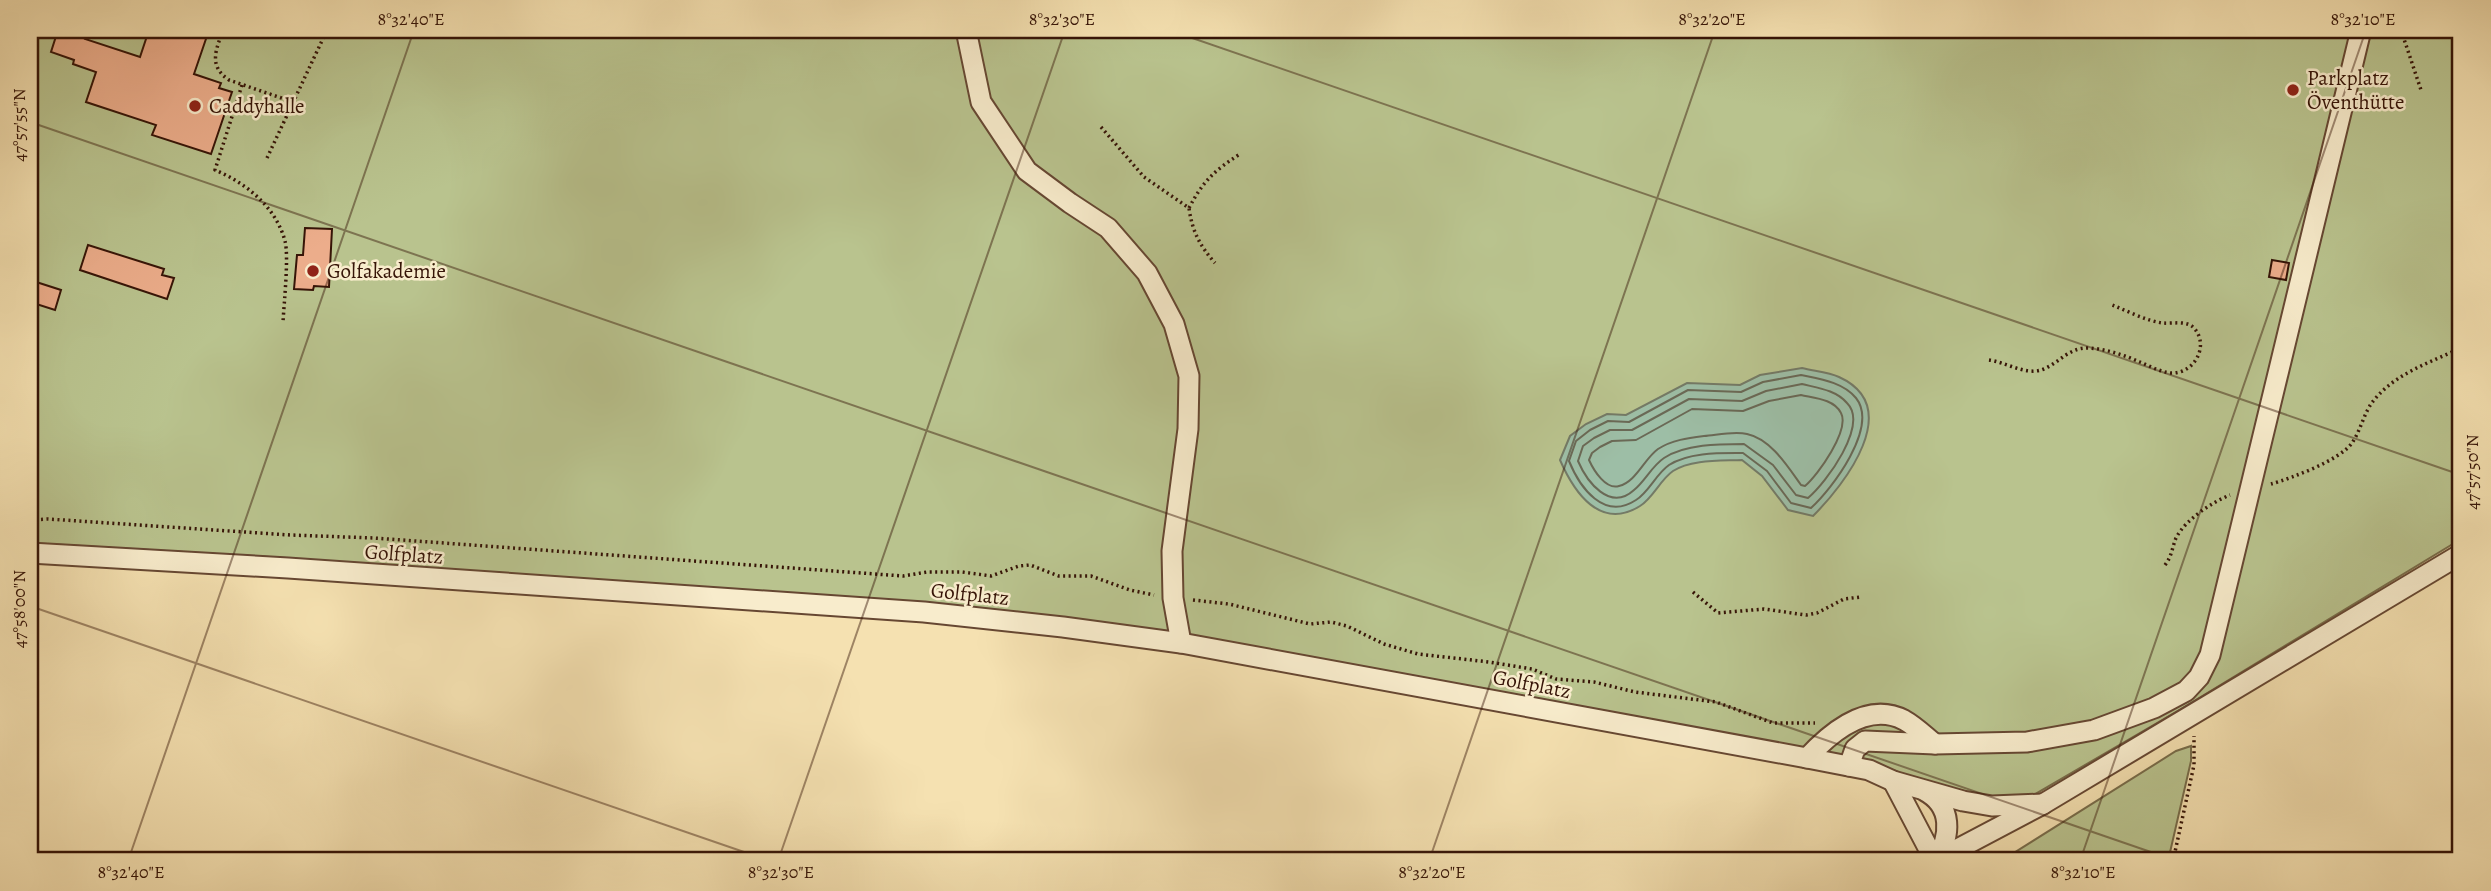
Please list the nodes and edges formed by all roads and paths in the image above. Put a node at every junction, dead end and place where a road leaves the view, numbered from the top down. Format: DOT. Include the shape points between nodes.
graph roads {
  1 [pos="223,30"];
  2 [pos="327,30"];
  3 [pos="966,30"];
  4 [pos="2361,30"];
  5 [pos="2401,30"];
  6 [pos="242,85"];
  7 [pos="2421,90"];
  8 [pos="293,102"];
  9 [pos="1101,127"];
  10 [pos="1240,154"];
  11 [pos="267,158"];
  12 [pos="1189,208"];
  13 [pos="1215,263"];
  14 [pos="2112,305"];
  15 [pos="283,322"];
  16 [pos="2461,348"];
  17 [pos="1989,360"];
  18 [pos="2250,490"];
  19 [pos="30,553"];
  20 [pos="2461,554"];
  21 [pos="2165,565"];
  22 [pos="1693,593"];
  23 [pos="1861,597"];
  24 [pos="1181,643"];
  25 [pos="2187,718"];
  26 [pos="1935,744"];
  27 [pos="1807,758"];
  28 [pos="1849,766"];
  29 [pos="1893,780"];
  30 [pos="1920,789"];
  31 [pos="2043,804"];
  32 [pos="1935,861"];
  33 [pos="2173,861"];
  1 -- 6 [label="path" via="215,64 223,75"];
  2 -- 8 [label="path"];
  3 -- 24 [label="street" via="981,102 1027,171 1108,228 1147,273 1174,324 1189,376 1188,429 1172,551 1173,598"];
  4 -- 18 [label="street"];
  5 -- 7 [label="path"];
  6 -- 8 [label="path"];
  6 -- 15 [label="path" via="215,170 252,191 274,216 286,242"];
  8 -- 11 [label="path"];
  9 -- 12 [label="path" via="1144,177"];
  10 -- 12 [label="path" via="1208,178"];
  12 -- 13 [label="path" via="1192,229"];
  14 -- 17 [label="path" via="2155,322 2187,323 2195,328 2200,344 2194,365 2168,373 2118,353 2078,347 2043,370 2023,370"];
  16 -- 18 [label="path" via="2401,376 2373,401 2351,445 2289,479"];
  18 -- 21 [label="path" via="2227,495 2188,523 2176,537"];
  18 -- 26 [label="street" via="2210,655 2186,691 2094,730 2027,741"];
  19 -- 24 [label="street, Golfplatz" via="924,612"];
  20 -- 25 [label="street"];
  22 -- 23 [label="path" via="1718,613 1763,609 1806,615"];
  24 -- 27 [label="street, Golfplatz"];
  25 -- 31 [label="street"];
  25 -- 33 [label="path" via="2193,730 2194,765"];
  26 -- 27 [label="street" via="1902,719 1877,714 1848,723"];
  26 -- 28 [label="street" via="1865,741 1855,749"];
  27 -- 28 [label="street, Golfplatz"];
  28 -- 29 [label="street, Golfplatz"];
  29 -- 30 [label="street, Golfplatz"];
  29 -- 32 [label="street"];
  30 -- 31 [label="street, Golfplatz" via="1992,806"];
  30 -- 32 [label="street" via="1933,795 1948,820 1946,841"];
  31 -- 32 [label="street"];
}
